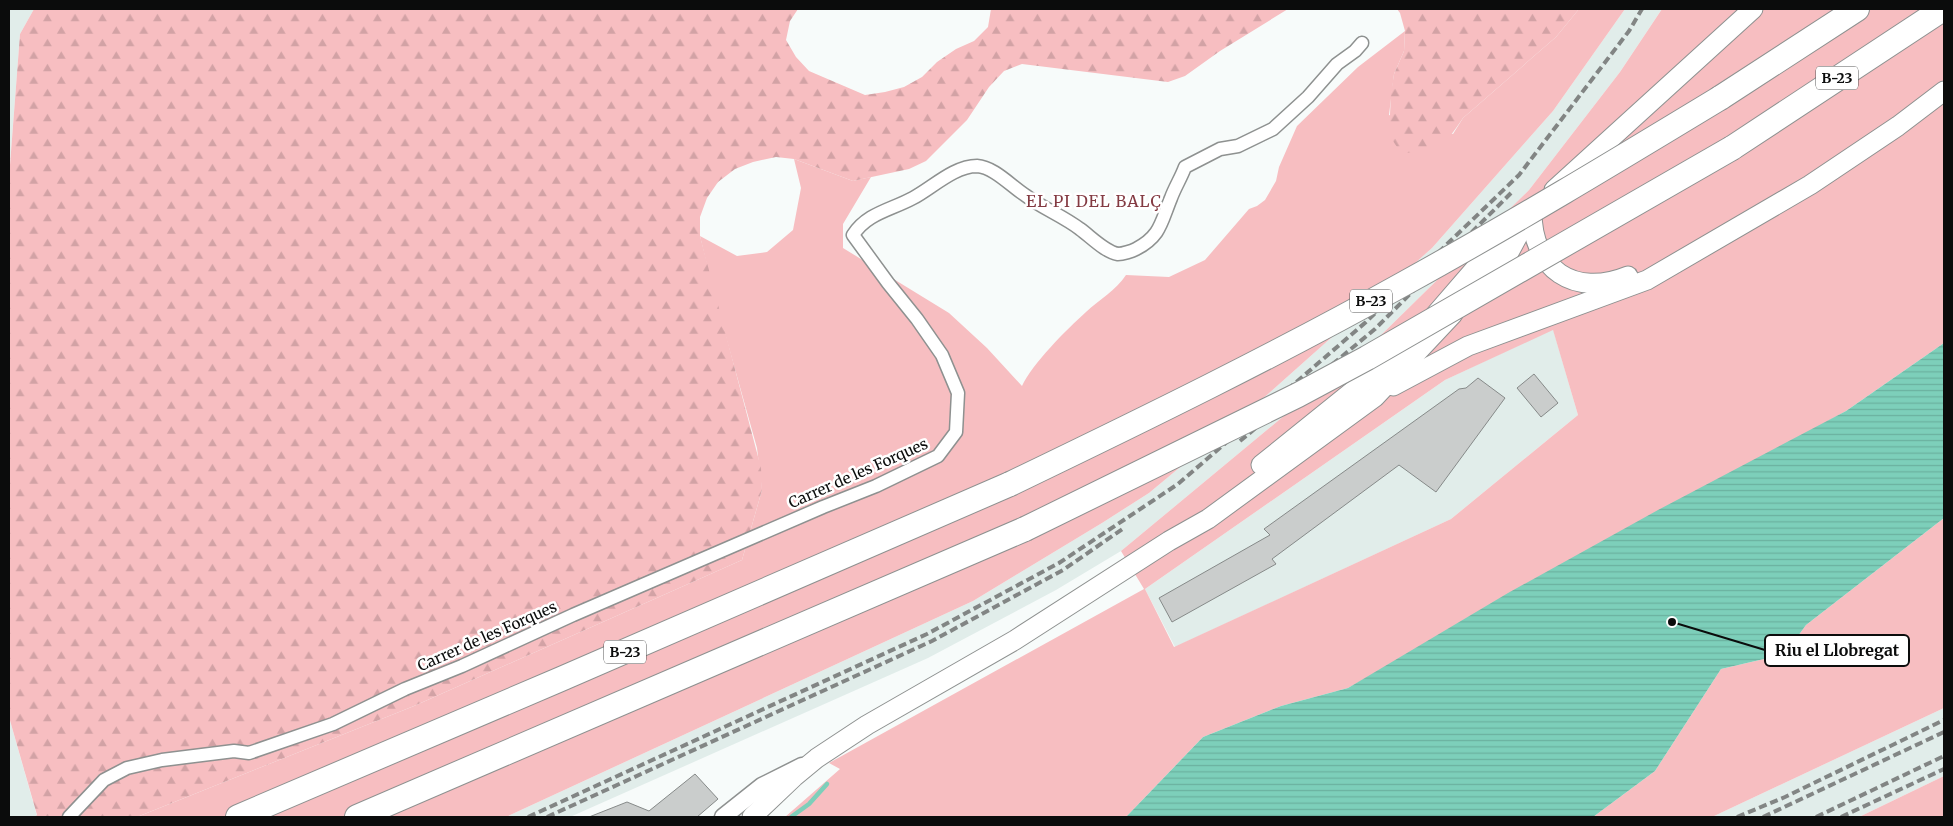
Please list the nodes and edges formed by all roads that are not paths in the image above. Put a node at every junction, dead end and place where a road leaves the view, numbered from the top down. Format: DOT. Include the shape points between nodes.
graph roads {
  1 [pos="1856,9"];
  2 [pos="1942,9"];
  3 [pos="1751,10"];
  4 [pos="1362,43"];
  5 [pos="1944,91"];
  6 [pos="1532,210"];
  7 [pos="1702,247"];
  8 [pos="1374,397"];
  9 [pos="1170,541"];
  10 [pos="817,758"];
  11 [pos="70,817"];
  12 [pos="238,817"];
  13 [pos="357,817"];
  14 [pos="723,817"];
  15 [pos="752,817"];
  1 -- 12 [label="highway, B-23, bridge" via="1720,98 1554,198 1404,284 1179,402 1010,484"];
  2 -- 13 [label="highway, B-23, bridge" via="1732,148 1298,395 1024,529"];
  3 -- 6 [label="main road"];
  4 -- 11 [label="street, Carrer de les Forques" via="1273,129 1238,146 1220,149 1185,167 1162,225 1151,241 1133,250 1118,254 1098,244 1079,228 983,167 966,167 860,225 853,235 918,318 942,355 958,393 956,432 938,456 333,724 249,753 234,751 127,768 104,780"];
  5 -- 7 [label="main road" via="1810,185"];
  6 -- 7 [label="main road" via="1533,236 1544,259 1554,270 1580,282 1604,283 1623,278"];
  6 -- 8 [label="main road" via="1506,258"];
  6 -- 9 [label="main road" via="1492,249 1426,325 1374,374"];
  7 -- 8 [label="main road" via="1647,280 1468,346"];
  8 -- 9 [label="main road" via="1208,519"];
  9 -- 10 [label="main road" via="1015,640 867,725"];
  10 -- 14 [label="street" via="762,786"];
  10 -- 15 [label="main road"];
}
